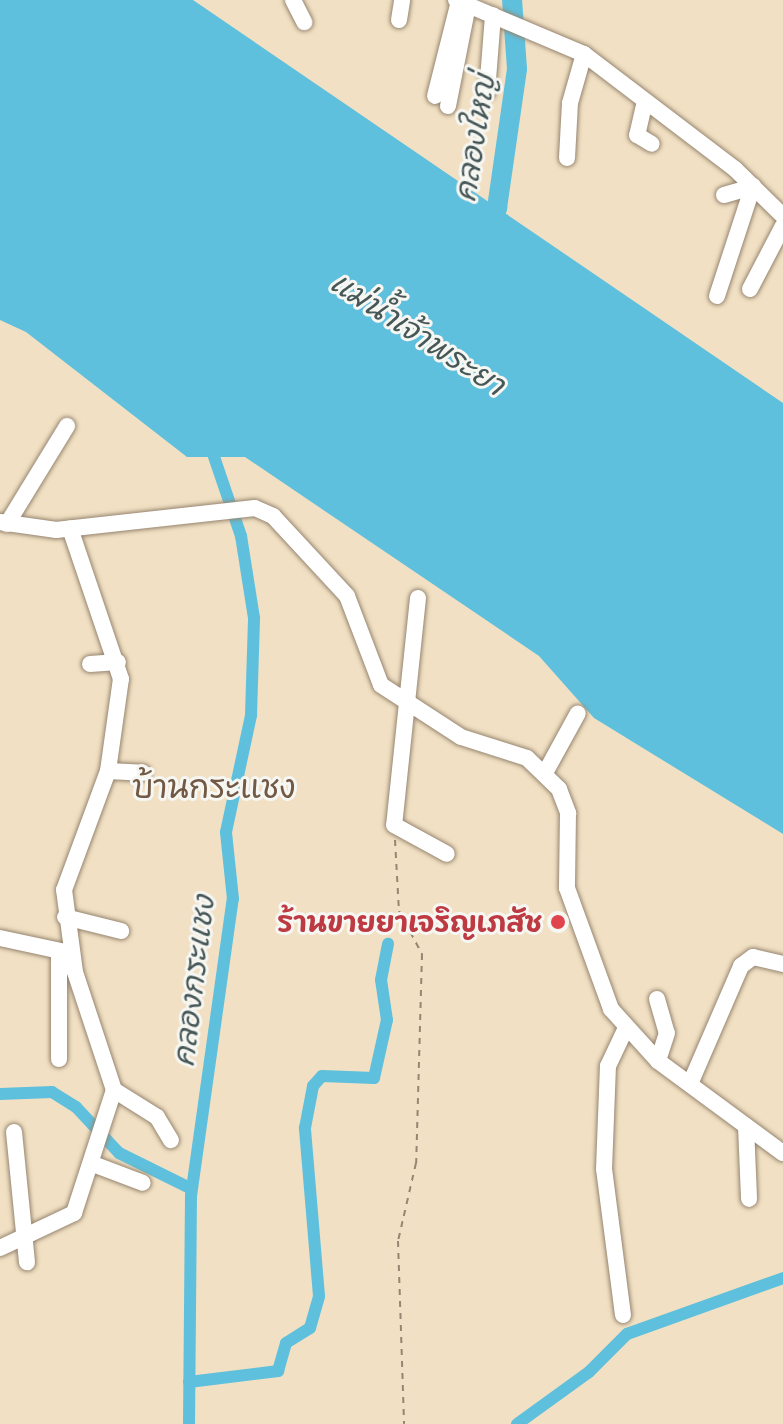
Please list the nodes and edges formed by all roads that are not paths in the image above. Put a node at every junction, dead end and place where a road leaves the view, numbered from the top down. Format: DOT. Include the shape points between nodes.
graph roads {
  1 [pos="293,0"];
  2 [pos="402,0"];
  3 [pos="466,3"];
  4 [pos="501,18"];
  5 [pos="399,20"];
  6 [pos="304,22"];
  7 [pos="584,54"];
  8 [pos="487,92"];
  9 [pos="441,101"];
  10 [pos="645,101"];
  11 [pos="652,144"];
  12 [pos="567,158"];
  13 [pos="752,187"];
  14 [pos="724,195"];
  15 [pos="783,216"];
  16 [pos="783,226"];
  17 [pos="750,289"];
  18 [pos="717,296"];
  19 [pos="67,426"];
  20 [pos="4,523"];
  21 [pos="70,528"];
  22 [pos="418,598"];
  23 [pos="118,662"];
  24 [pos="90,664"];
  25 [pos="404,700"];
  26 [pos="578,713"];
  27 [pos="108,771"];
  28 [pos="143,773"];
  29 [pos="545,773"];
  30 [pos="447,854"];
  31 [pos="65,917"];
  32 [pos="121,931"];
  33 [pos="0,938"];
  34 [pos="65,952"];
  35 [pos="783,964"];
  36 [pos="657,999"];
  37 [pos="626,1028"];
  38 [pos="59,1059"];
  39 [pos="658,1061"];
  40 [pos="690,1084"];
  41 [pos="114,1090"];
  42 [pos="746,1126"];
  43 [pos="14,1132"];
  44 [pos="171,1140"];
  45 [pos="783,1153"];
  46 [pos="93,1164"];
  47 [pos="143,1183"];
  48 [pos="749,1199"];
  49 [pos="20,1238"];
  50 [pos="0,1248"];
  51 [pos="27,1262"];
  52 [pos="623,1315"];
  1 -- 6 [label="street"];
  2 -- 5 [label="street"];
  3 -- 4 [label="street"];
  3 -- 9 [label="street"];
  4 -- 7 [label="street"];
  4 -- 8 [label="street"];
  7 -- 10 [label="street"];
  7 -- 12 [label="street" via="570,103"];
  10 -- 11 [label="street" via="637,135"];
  10 -- 13 [label="street"];
  13 -- 14 [label="street"];
  13 -- 15 [label="street"];
  13 -- 18 [label="street"];
  16 -- 17 [label="street"];
  19 -- 20 [label="street"];
  20 -- 21 [label="street"];
  21 -- 23 [label="street"];
  21 -- 25 [label="street" via="255,508 273,516 335,579 358,620 372,673"];
  22 -- 25 [label="street"];
  23 -- 24 [label="street"];
  23 -- 27 [label="street" via="121,702"];
  25 -- 29 [label="street" via="452,733 515,752"];
  25 -- 30 [label="street" via="394,825"];
  26 -- 29 [label="street"];
  27 -- 28 [label="street"];
  27 -- 31 [label="street" via="68,867"];
  29 -- 37 [label="street" via="565,798 567,888 603,993"];
  31 -- 32 [label="street"];
  31 -- 34 [label="street"];
  33 -- 34 [label="street"];
  34 -- 38 [label="street"];
  34 -- 41 [label="street"];
  35 -- 40 [label="street" via="753,957 741,966"];
  36 -- 39 [label="street" via="667,1033"];
  37 -- 39 [label="street"];
  37 -- 52 [label="street" via="608,1066 604,1169"];
  39 -- 40 [label="street"];
  40 -- 42 [label="street"];
  41 -- 44 [label="street" via="157,1117"];
  41 -- 46 [label="street"];
  42 -- 45 [label="street"];
  42 -- 48 [label="street"];
  43 -- 49 [label="street"];
  46 -- 47 [label="street"];
  46 -- 49 [label="street" via="74,1213"];
  49 -- 50 [label="street"];
  49 -- 51 [label="street"];
}
